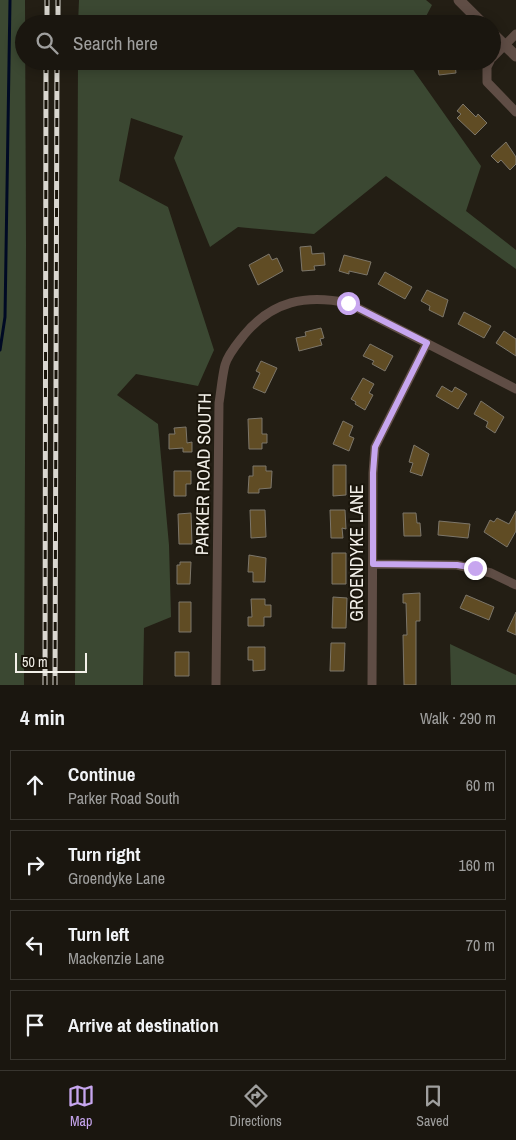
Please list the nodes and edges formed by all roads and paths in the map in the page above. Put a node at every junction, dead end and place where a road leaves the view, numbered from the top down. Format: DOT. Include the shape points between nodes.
graph roads {
  1 [pos="459,0"];
  2 [pos="474,15"];
  3 [pos="516,34"];
  4 [pos="501,41"];
  5 [pos="505,45"];
  6 [pos="501,49"];
  7 [pos="516,56"];
  8 [pos="487,70"];
  9 [pos="516,112"];
  10 [pos="427,343"];
  11 [pos="516,389"];
  12 [pos="373,564"];
  13 [pos="516,584"];
  14 [pos="216,685"];
  15 [pos="372,685"];
  1 -- 2 [label="street"];
  3 -- 5 [label="street"];
  4 -- 5 [label="street"];
  5 -- 6 [label="street"];
  5 -- 7 [label="street"];
  8 -- 9 [label="street" via="487,82"];
  10 -- 11 [label="street, PARKER ROAD SOUTH"];
  10 -- 12 [label="street, GROENDYKE LANE" via="375,447"];
  10 -- 14 [label="street, PARKER ROAD SOUTH" via="348,303 326,298 284,304 268,312 252,324 237,344 226,363 219,403"];
  12 -- 13 [label="street" via="457,565 491,573"];
  12 -- 15 [label="street, GROENDYKE LANE"];
}
